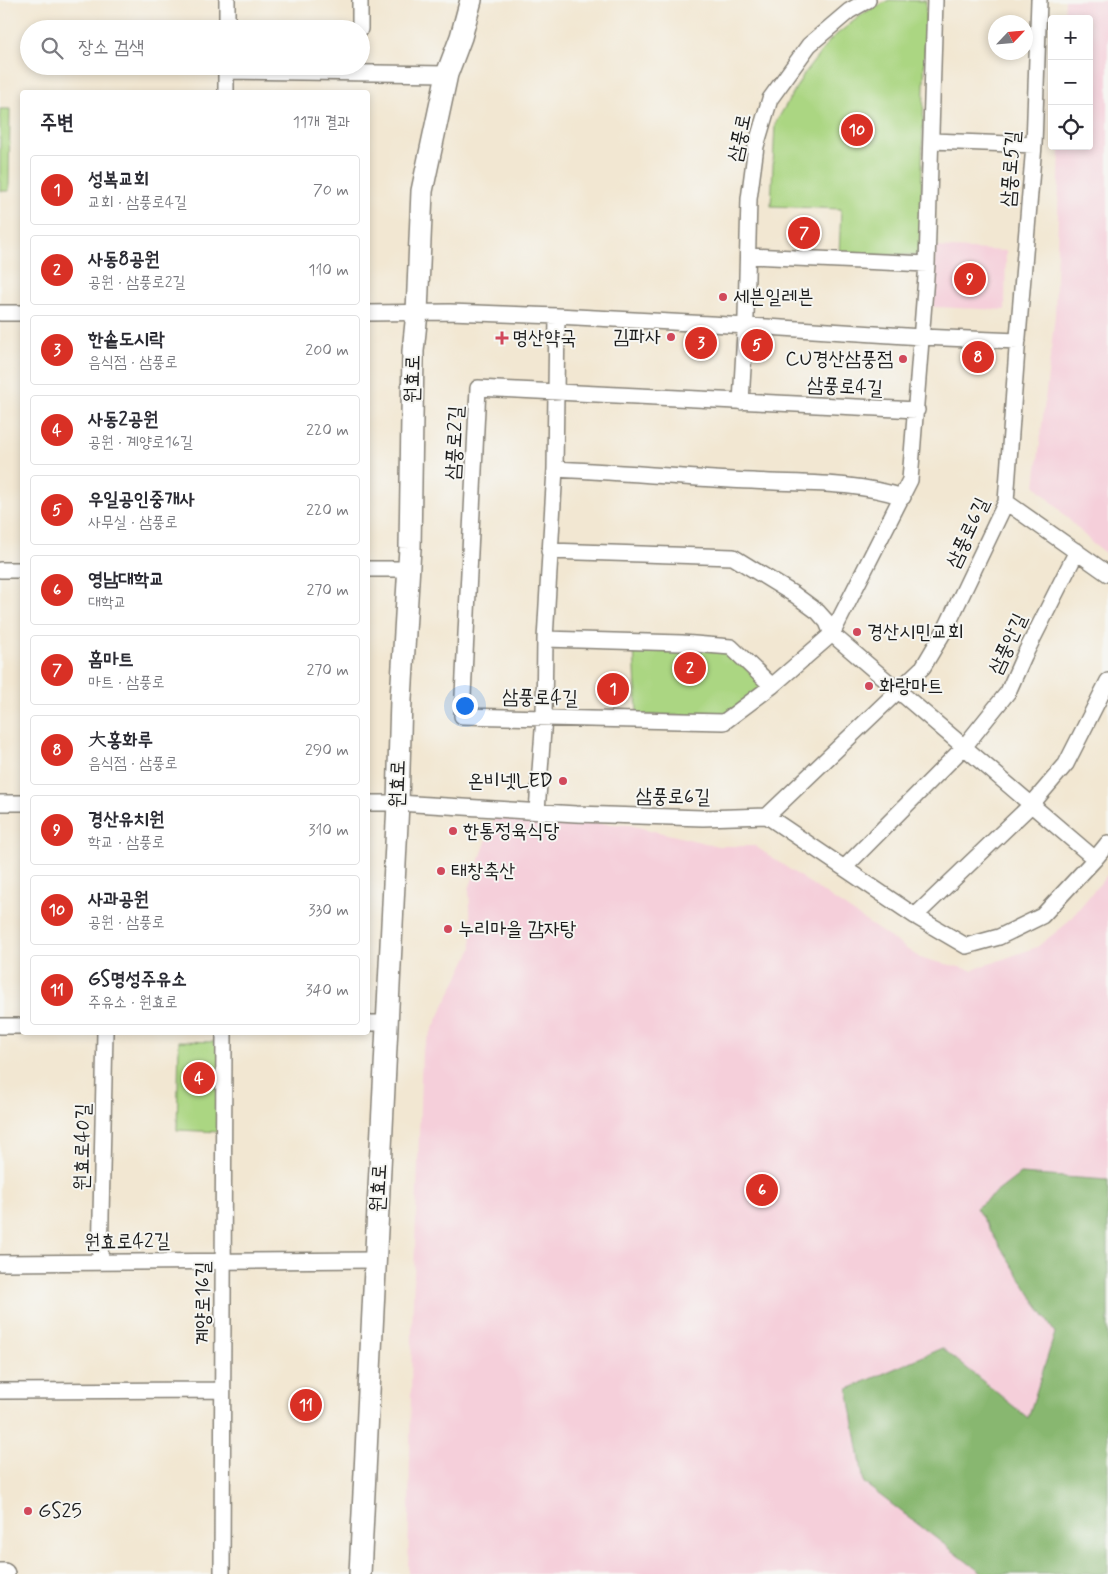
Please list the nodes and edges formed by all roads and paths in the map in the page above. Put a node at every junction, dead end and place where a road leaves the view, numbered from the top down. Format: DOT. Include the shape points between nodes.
graph roads {
  1 [pos="227,0"];
  2 [pos="360,0"];
  3 [pos="471,0"];
  4 [pos="868,0"];
  5 [pos="935,0"];
  6 [pos="1039,0"];
  7 [pos="226,20"];
  8 [pos="360,20"];
  9 [pos="370,70"];
  10 [pos="447,74"];
  11 [pos="226,75"];
  12 [pos="226,90"];
  13 [pos="932,141"];
  14 [pos="1034,145"];
  15 [pos="749,256"];
  16 [pos="927,264"];
  17 [pos="0,313"];
  18 [pos="20,313"];
  19 [pos="370,313"];
  20 [pos="417,313"];
  21 [pos="557,316"];
  22 [pos="746,326"];
  23 [pos="922,337"];
  24 [pos="1018,341"];
  25 [pos="555,392"];
  26 [pos="741,402"];
  27 [pos="917,410"];
  28 [pos="555,469"];
  29 [pos="903,497"];
  30 [pos="1006,502"];
  31 [pos="470,548"];
  32 [pos="549,551"];
  33 [pos="1076,551"];
  34 [pos="370,569"];
  35 [pos="409,569"];
  36 [pos="0,570"];
  37 [pos="20,570"];
  38 [pos="1108,574"];
  39 [pos="832,634"];
  40 [pos="545,639"];
  41 [pos="1108,681"];
  42 [pos="772,686"];
  43 [pos="898,691"];
  44 [pos="544,717"];
  45 [pos="964,747"];
  46 [pos="20,803"];
  47 [pos="370,803"];
  48 [pos="398,803"];
  49 [pos="0,804"];
  50 [pos="1032,804"];
  51 [pos="537,811"];
  52 [pos="767,816"];
  53 [pos="1108,843"];
  54 [pos="1095,859"];
  55 [pos="844,867"];
  56 [pos="915,916"];
  57 [pos="377,1023"];
  58 [pos="0,1026"];
  59 [pos="20,1026"];
  60 [pos="105,1035"];
  61 [pos="224,1035"];
  62 [pos="375,1260"];
  63 [pos="223,1261"];
  64 [pos="100,1262"];
  65 [pos="0,1263"];
  66 [pos="222,1390"];
  67 [pos="0,1391"];
  68 [pos="0,1574"];
  69 [pos="4,1574"];
  70 [pos="222,1574"];
  71 [pos="360,1574"];
  1 -- 7 [label="street"];
  2 -- 8 [label="street"];
  3 -- 10 [label="main road, 원효로"];
  4 -- 15 [label="street, 삼풍로" via="849,11 809,45 770,99 756,146 750,199"];
  5 -- 13 [label="street"];
  6 -- 14 [label="street, 삼풍로5길"];
  9 -- 10 [label="street"];
  10 -- 20 [label="main road, 원효로" via="422,190"];
  11 -- 12 [label="street"];
  13 -- 14 [label="street"];
  13 -- 16 [label="street"];
  14 -- 24 [label="street, 삼풍로5길"];
  15 -- 16 [label="street"];
  15 -- 22 [label="street, 삼풍로"];
  16 -- 23 [label="street"];
  17 -- 18 [label="street"];
  19 -- 20 [label="street"];
  20 -- 21 [label="street"];
  20 -- 35 [label="main road, 원효로" via="413,351"];
  21 -- 22 [label="street"];
  21 -- 25 [label="street"];
  22 -- 23 [label="street"];
  22 -- 26 [label="street, 삼풍로"];
  23 -- 24 [label="street"];
  23 -- 27 [label="street, 삼풍로4길"];
  24 -- 30 [label="street, 삼풍로6길"];
  25 -- 26 [label="street, 삼풍로2길"];
  25 -- 28 [label="street"];
  25 -- 31 [label="street, 삼풍로2길" via="478,388"];
  26 -- 27 [label="street, 삼풍로4길"];
  27 -- 29 [label="street, 삼풍로4길" via="910,480"];
  28 -- 29 [label="street" via="824,483 869,488"];
  28 -- 32 [label="street"];
  29 -- 39 [label="street, 삼풍로4길"];
  30 -- 33 [label="street"];
  30 -- 43 [label="street, 삼풍로6길" via="937,644 923,668"];
  31 -- 44 [label="street, 삼풍로4길" via="462,716"];
  32 -- 39 [label="street" via="733,557 818,612"];
  32 -- 40 [label="street"];
  33 -- 38 [label="street"];
  33 -- 45 [label="street, 삼풍안길" via="1008,692"];
  34 -- 35 [label="street"];
  35 -- 48 [label="main road, 원효로" via="400,699"];
  36 -- 37 [label="street"];
  39 -- 42 [label="street, 삼풍로4길"];
  39 -- 43 [label="street"];
  40 -- 42 [label="street" via="731,647"];
  40 -- 44 [label="street"];
  41 -- 50 [label="street" via="1066,764"];
  42 -- 44 [label="street, 삼풍로4길" via="724,722"];
  43 -- 45 [label="street"];
  43 -- 52 [label="street, 삼풍로6길"];
  44 -- 51 [label="street"];
  45 -- 50 [label="street"];
  45 -- 55 [label="street, 삼풍안길"];
  46 -- 49 [label="street"];
  47 -- 48 [label="street, 삼풍로6길"];
  48 -- 51 [label="street, 삼풍로6길"];
  48 -- 57 [label="main road, 원효로"];
  50 -- 54 [label="street"];
  50 -- 56 [label="street"];
  51 -- 52 [label="street, 삼풍로6길" via="703,818"];
  52 -- 55 [label="street"];
  53 -- 54 [label="street"];
  54 -- 56 [label="street" via="1042,916 999,937 966,946"];
  55 -- 56 [label="street"];
  57 -- 62 [label="main road, 원효로"];
  58 -- 59 [label="street"];
  60 -- 64 [label="street, 원효로40길"];
  61 -- 63 [label="street, 계양로16길"];
  62 -- 63 [label="street, 원효로42길"];
  62 -- 71 [label="main road, 원효로"];
  63 -- 64 [label="street, 원효로42길"];
  63 -- 66 [label="street, 계양로16길"];
  64 -- 65 [label="street, 원효로42길"];
  66 -- 67 [label="street"];
  66 -- 70 [label="street, 계양로16길"];
  68 -- 69 [label="main road"];
}
